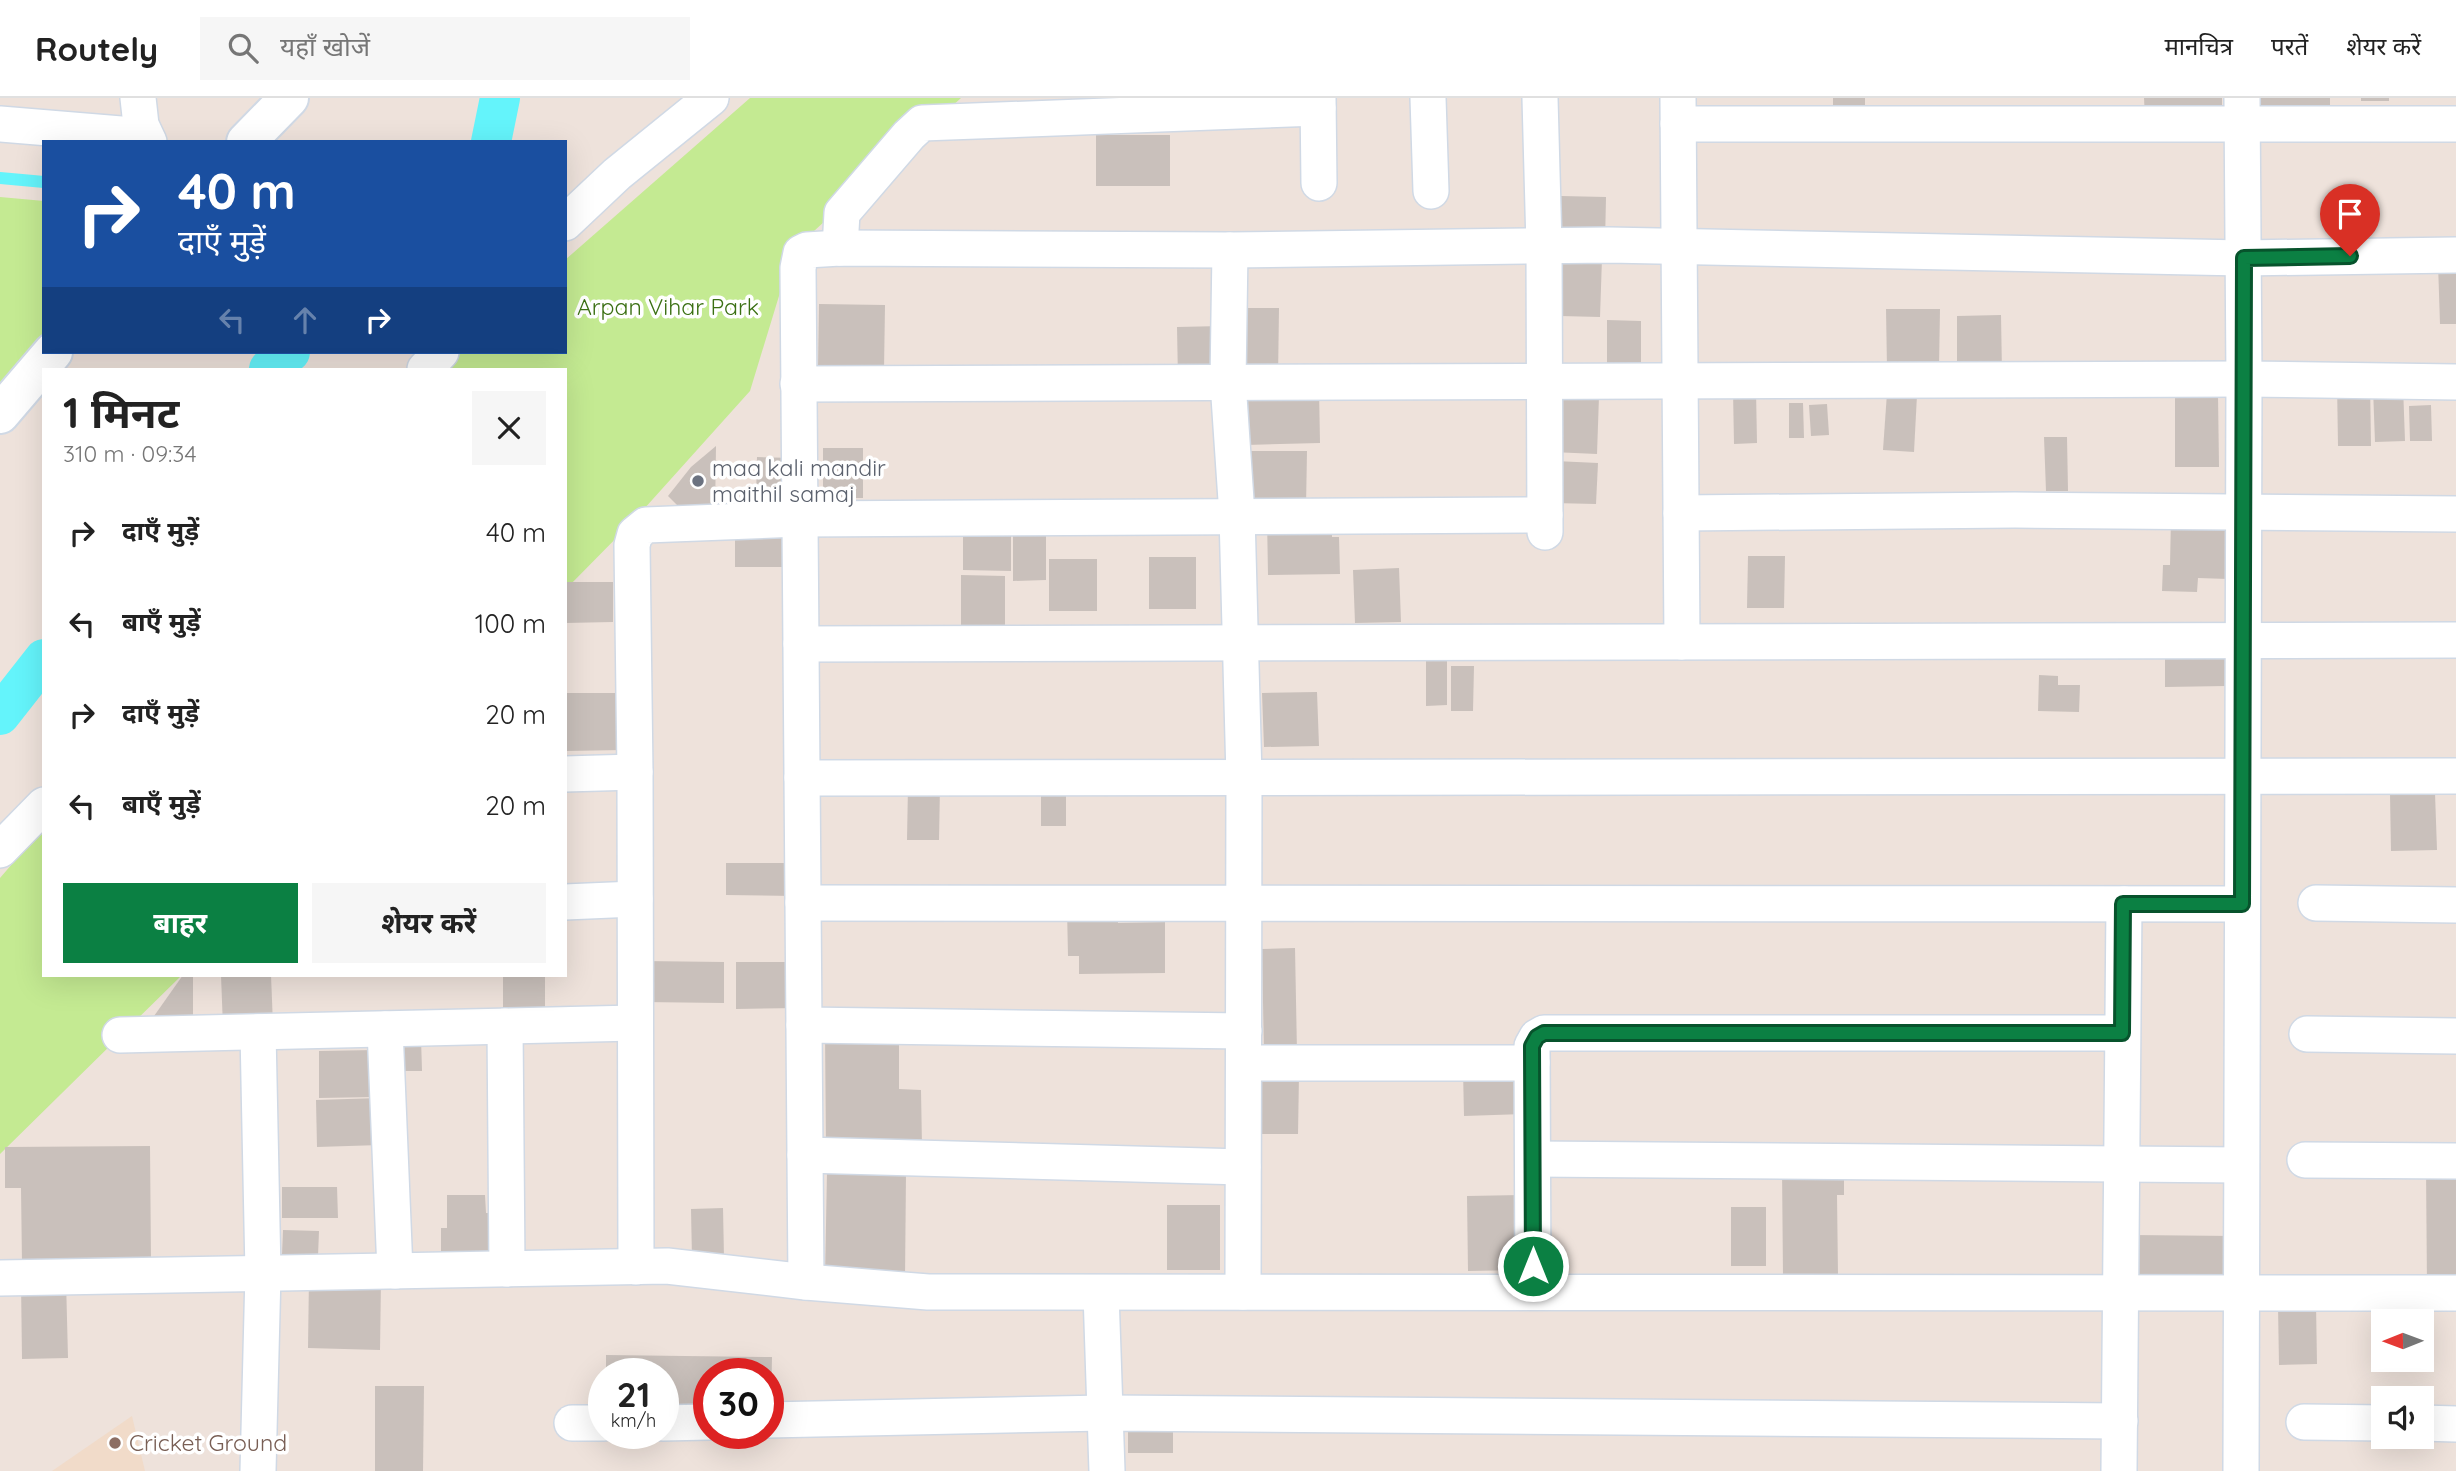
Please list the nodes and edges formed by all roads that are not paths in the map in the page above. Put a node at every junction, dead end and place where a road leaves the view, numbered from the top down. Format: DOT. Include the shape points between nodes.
graph roads {
  1 [pos="138,98"];
  2 [pos="710,98"];
  3 [pos="1428,98"];
  4 [pos="1540,98"];
  5 [pos="281,102"];
  6 [pos="1318,103"];
  7 [pos="1678,111"];
  8 [pos="2242,111"];
  9 [pos="0,124"];
  10 [pos="2456,124"];
  11 [pos="147,139"];
  12 [pos="248,140"];
  13 [pos="1319,183"];
  14 [pos="1431,191"];
  15 [pos="567,221"];
  16 [pos="1544,246"];
  17 [pos="1679,247"];
  18 [pos="840,248"];
  19 [pos="1230,250"];
  20 [pos="2456,255"];
  21 [pos="2244,258"];
  22 [pos="51,354"];
  23 [pos="439,354"];
  24 [pos="426,368"];
  25 [pos="2244,379"];
  26 [pos="1544,381"];
  27 [pos="1680,381"];
  28 [pos="1228,382"];
  29 [pos="2456,382"];
  30 [pos="798,384"];
  31 [pos="0,414"];
  32 [pos="1681,513"];
  33 [pos="2243,513"];
  34 [pos="2456,514"];
  35 [pos="1237,516"];
  36 [pos="799,519"];
  37 [pos="2456,640"];
  38 [pos="1682,642"];
  39 [pos="2243,642"];
  40 [pos="1242,643"];
  41 [pos="801,644"];
  42 [pos="635,772"];
  43 [pos="567,774"];
  44 [pos="2243,775"];
  45 [pos="2456,776"];
  46 [pos="1244,777"];
  47 [pos="802,778"];
  48 [pos="42,807"];
  49 [pos="0,850"];
  50 [pos="635,899"];
  51 [pos="567,902"];
  52 [pos="803,903"];
  53 [pos="1244,903"];
  54 [pos="2316,903"];
  55 [pos="2123,904"];
  56 [pos="2242,904"];
  57 [pos="2456,905"];
  58 [pos="635,1023"];
  59 [pos="804,1025"];
  60 [pos="505,1026"];
  61 [pos="385,1029"];
  62 [pos="258,1032"];
  63 [pos="2122,1033"];
  64 [pos="2307,1034"];
  65 [pos="120,1035"];
  66 [pos="2456,1036"];
  67 [pos="1244,1047"];
  68 [pos="1532,1063"];
  69 [pos="805,1155"];
  70 [pos="1533,1159"];
  71 [pos="2305,1160"];
  72 [pos="2456,1161"];
  73 [pos="2121,1163"];
  74 [pos="2241,1165"];
  75 [pos="1243,1167"];
  76 [pos="636,1267"];
  77 [pos="507,1269"];
  78 [pos="395,1271"];
  79 [pos="263,1273"];
  80 [pos="0,1278"];
  81 [pos="806,1282"];
  82 [pos="1243,1292"];
  83 [pos="1533,1292"];
  84 [pos="2120,1292"];
  85 [pos="1101,1293"];
  86 [pos="2243,1293"];
  87 [pos="2456,1293"];
  88 [pos="1105,1413"];
  89 [pos="784,1420"];
  90 [pos="2120,1421"];
  91 [pos="2304,1422"];
  92 [pos="2371,1423"];
  93 [pos="2434,1423"];
  94 [pos="2456,1424"];
  95 [pos="258,1471"];
  96 [pos="1107,1471"];
  97 [pos="2119,1471"];
  98 [pos="2241,1471"];
  1 -- 11 [label="street"];
  2 -- 15 [label="street"];
  3 -- 14 [label="street"];
  4 -- 16 [label="street"];
  5 -- 12 [label="street"];
  6 -- 13 [label="street"];
  6 -- 18 [label="street" via="922,123 842,214"];
  7 -- 8 [label="street"];
  7 -- 17 [label="street"];
  8 -- 10 [label="street"];
  8 -- 21 [label="street"];
  9 -- 11 [label="street"];
  16 -- 17 [label="street"];
  16 -- 19 [label="street"];
  16 -- 26 [label="street"];
  17 -- 21 [label="street"];
  17 -- 27 [label="street"];
  18 -- 19 [label="street"];
  18 -- 30 [label="street" via="807,250 799,259"];
  19 -- 28 [label="street"];
  20 -- 21 [label="street"];
  21 -- 25 [label="street"];
  22 -- 31 [label="street"];
  23 -- 24 [label="street"];
  25 -- 27 [label="street"];
  25 -- 29 [label="street"];
  25 -- 33 [label="street"];
  26 -- 27 [label="street"];
  26 -- 28 [label="street"];
  26 -- 35 [label="street" via="1545,524"];
  27 -- 32 [label="street"];
  28 -- 30 [label="street"];
  28 -- 35 [label="street"];
  30 -- 36 [label="street"];
  32 -- 33 [label="street"];
  32 -- 38 [label="street"];
  33 -- 34 [label="street"];
  33 -- 39 [label="street"];
  35 -- 36 [label="street"];
  35 -- 40 [label="street"];
  36 -- 41 [label="street"];
  36 -- 42 [label="street" via="646,525 635,534"];
  37 -- 39 [label="street"];
  38 -- 39 [label="street"];
  38 -- 40 [label="street"];
  39 -- 44 [label="street"];
  40 -- 41 [label="street"];
  40 -- 46 [label="street"];
  41 -- 47 [label="street"];
  42 -- 43 [label="street"];
  42 -- 50 [label="street"];
  44 -- 45 [label="street"];
  44 -- 46 [label="street"];
  44 -- 56 [label="street"];
  46 -- 47 [label="street"];
  46 -- 53 [label="street"];
  47 -- 52 [label="street"];
  48 -- 49 [label="street"];
  50 -- 51 [label="street"];
  50 -- 58 [label="street"];
  52 -- 53 [label="street"];
  52 -- 59 [label="street"];
  53 -- 55 [label="street"];
  53 -- 67 [label="street"];
  54 -- 57 [label="street"];
  55 -- 56 [label="street"];
  55 -- 63 [label="street"];
  56 -- 74 [label="street"];
  58 -- 60 [label="street"];
  58 -- 76 [label="street"];
  59 -- 67 [label="street"];
  59 -- 69 [label="street"];
  60 -- 61 [label="street"];
  60 -- 77 [label="street"];
  61 -- 62 [label="street"];
  61 -- 78 [label="street"];
  62 -- 65 [label="street"];
  62 -- 79 [label="street"];
  63 -- 68 [label="street" via="1544,1033 1532,1046"];
  63 -- 73 [label="street"];
  64 -- 66 [label="street"];
  67 -- 68 [label="street"];
  67 -- 75 [label="street"];
  68 -- 70 [label="street"];
  69 -- 75 [label="street"];
  69 -- 81 [label="street"];
  70 -- 73 [label="street"];
  70 -- 83 [label="street"];
  71 -- 72 [label="street"];
  73 -- 74 [label="street"];
  73 -- 84 [label="street"];
  74 -- 86 [label="street"];
  75 -- 82 [label="street"];
  76 -- 77 [label="street"];
  76 -- 81 [label="street" via="667,1266"];
  77 -- 78 [label="street"];
  78 -- 79 [label="street"];
  79 -- 80 [label="street"];
  79 -- 95 [label="street"];
  81 -- 85 [label="street" via="928,1292"];
  82 -- 83 [label="street"];
  82 -- 85 [label="street"];
  83 -- 84 [label="street"];
  84 -- 86 [label="street"];
  84 -- 90 [label="street"];
  85 -- 88 [label="street"];
  86 -- 87 [label="street"];
  86 -- 98 [label="street"];
  88 -- 89 [label="street"];
  88 -- 90 [label="street"];
  88 -- 96 [label="street"];
  90 -- 97 [label="street"];
  91 -- 92 [label="street"];
  93 -- 94 [label="street"];
}
